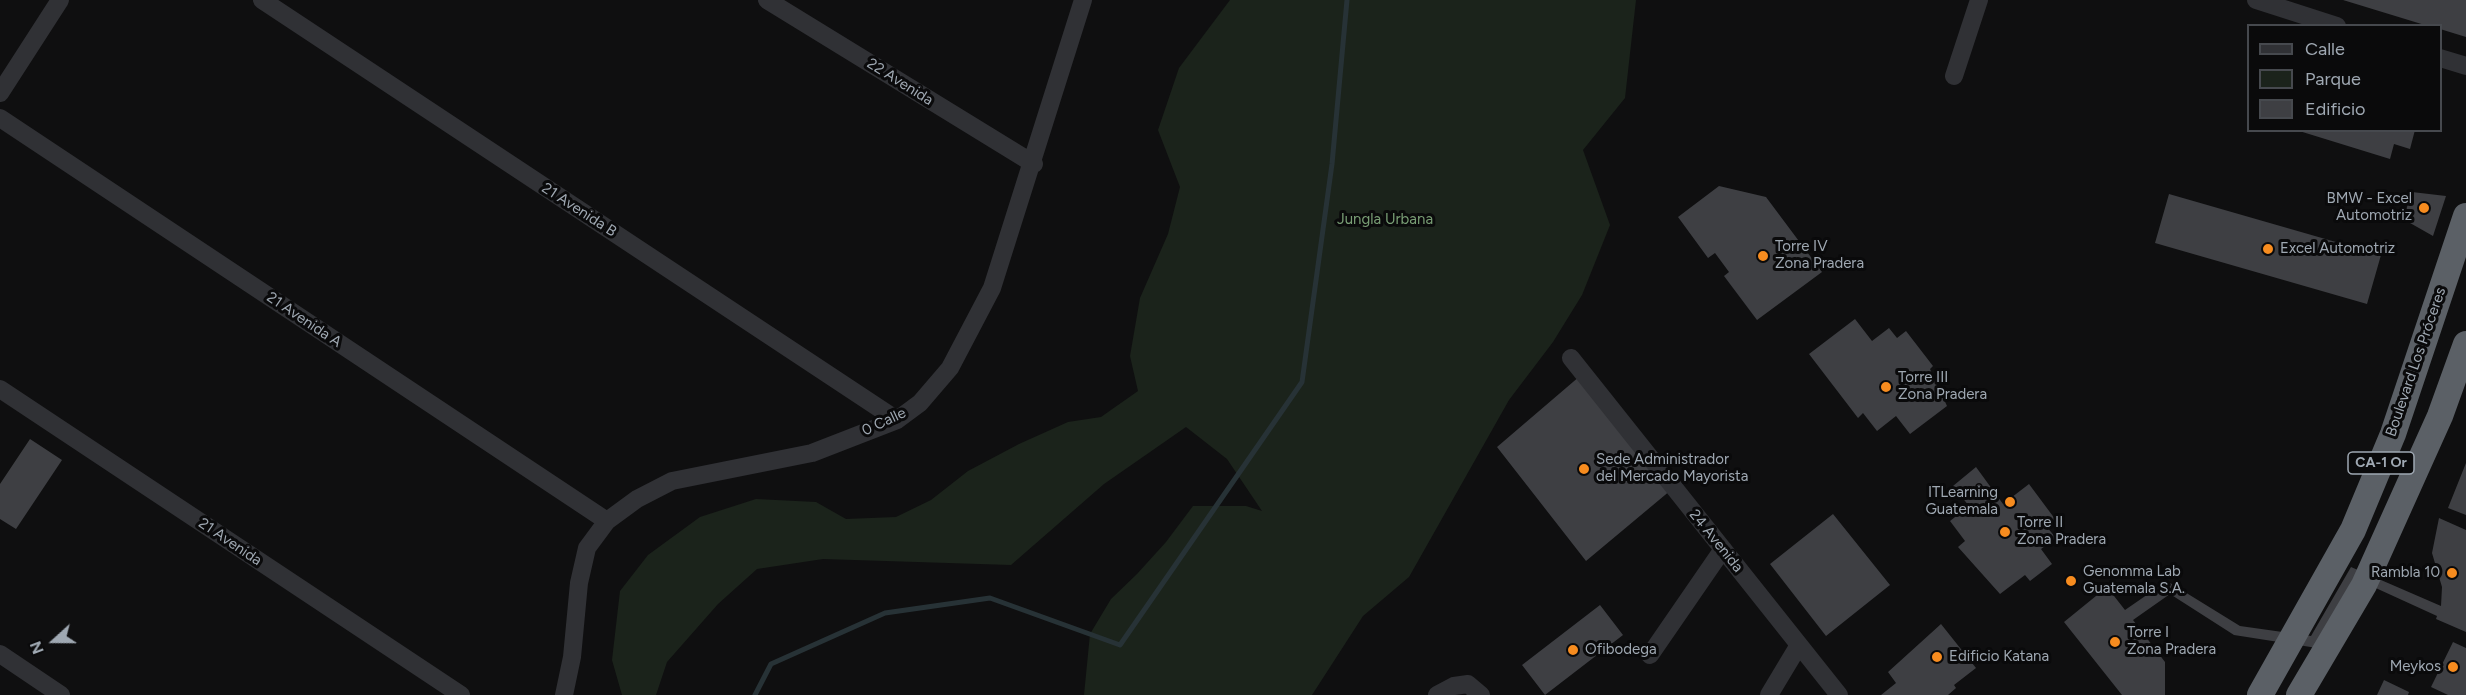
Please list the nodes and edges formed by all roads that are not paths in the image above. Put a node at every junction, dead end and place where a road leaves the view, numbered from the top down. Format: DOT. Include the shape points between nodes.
graph roads {
  1 [pos="60,0"];
  2 [pos="262,0"];
  3 [pos="767,0"];
  4 [pos="1083,0"];
  5 [pos="1979,0"];
  6 [pos="2256,0"];
  7 [pos="2331,24"];
  8 [pos="2442,59"];
  9 [pos="2466,66"];
  10 [pos="1954,76"];
  11 [pos="0,93"];
  12 [pos="0,118"];
  13 [pos="1034,164"];
  14 [pos="2466,216"];
  15 [pos="2466,345"];
  16 [pos="1571,358"];
  17 [pos="0,389"];
  18 [pos="897,420"];
  19 [pos="607,521"];
  20 [pos="1723,549"];
  21 [pos="1799,645"];
  22 [pos="0,654"];
  23 [pos="1650,655"];
  24 [pos="1474,690"];
  25 [pos="61,695"];
  26 [pos="460,695"];
  27 [pos="564,695"];
  28 [pos="1437,695"];
  29 [pos="1769,695"];
  30 [pos="1839,695"];
  31 [pos="2260,695"];
  32 [pos="2299,695"];
  1 -- 11 [label="street"];
  2 -- 18 [label="street, 21 Avenida B"];
  3 -- 13 [label="street, 22 Avenida"];
  4 -- 13 [label="street, 0 Calle"];
  5 -- 10 [label="street"];
  6 -- 7 [label="street"];
  8 -- 9 [label="street"];
  12 -- 19 [label="street, 21 Avenida A"];
  13 -- 18 [label="street, 0 Calle" via="992,288 971,330 950,368 920,404"];
  14 -- 31 [label="highway, Boulevard Los Próceres / CA-1 Or" via="2392,434 2353,530"];
  15 -- 32 [label="highway, CA-1 Or" via="2440,416 2364,585"];
  16 -- 20 [label="street, 24 Avenida"];
  17 -- 26 [label="street, 21 Avenida"];
  18 -- 19 [label="street, 0 Calle" via="812,453 672,481 637,499"];
  19 -- 27 [label="street, 0 Calle" via="587,548"];
  20 -- 21 [label="street, 24 Avenida"];
  20 -- 23 [label="street"];
  21 -- 29 [label="street"];
  21 -- 30 [label="street, 24 Avenida"];
  22 -- 25 [label="street"];
  24 -- 28 [label="street" via="1454,686"];
}
